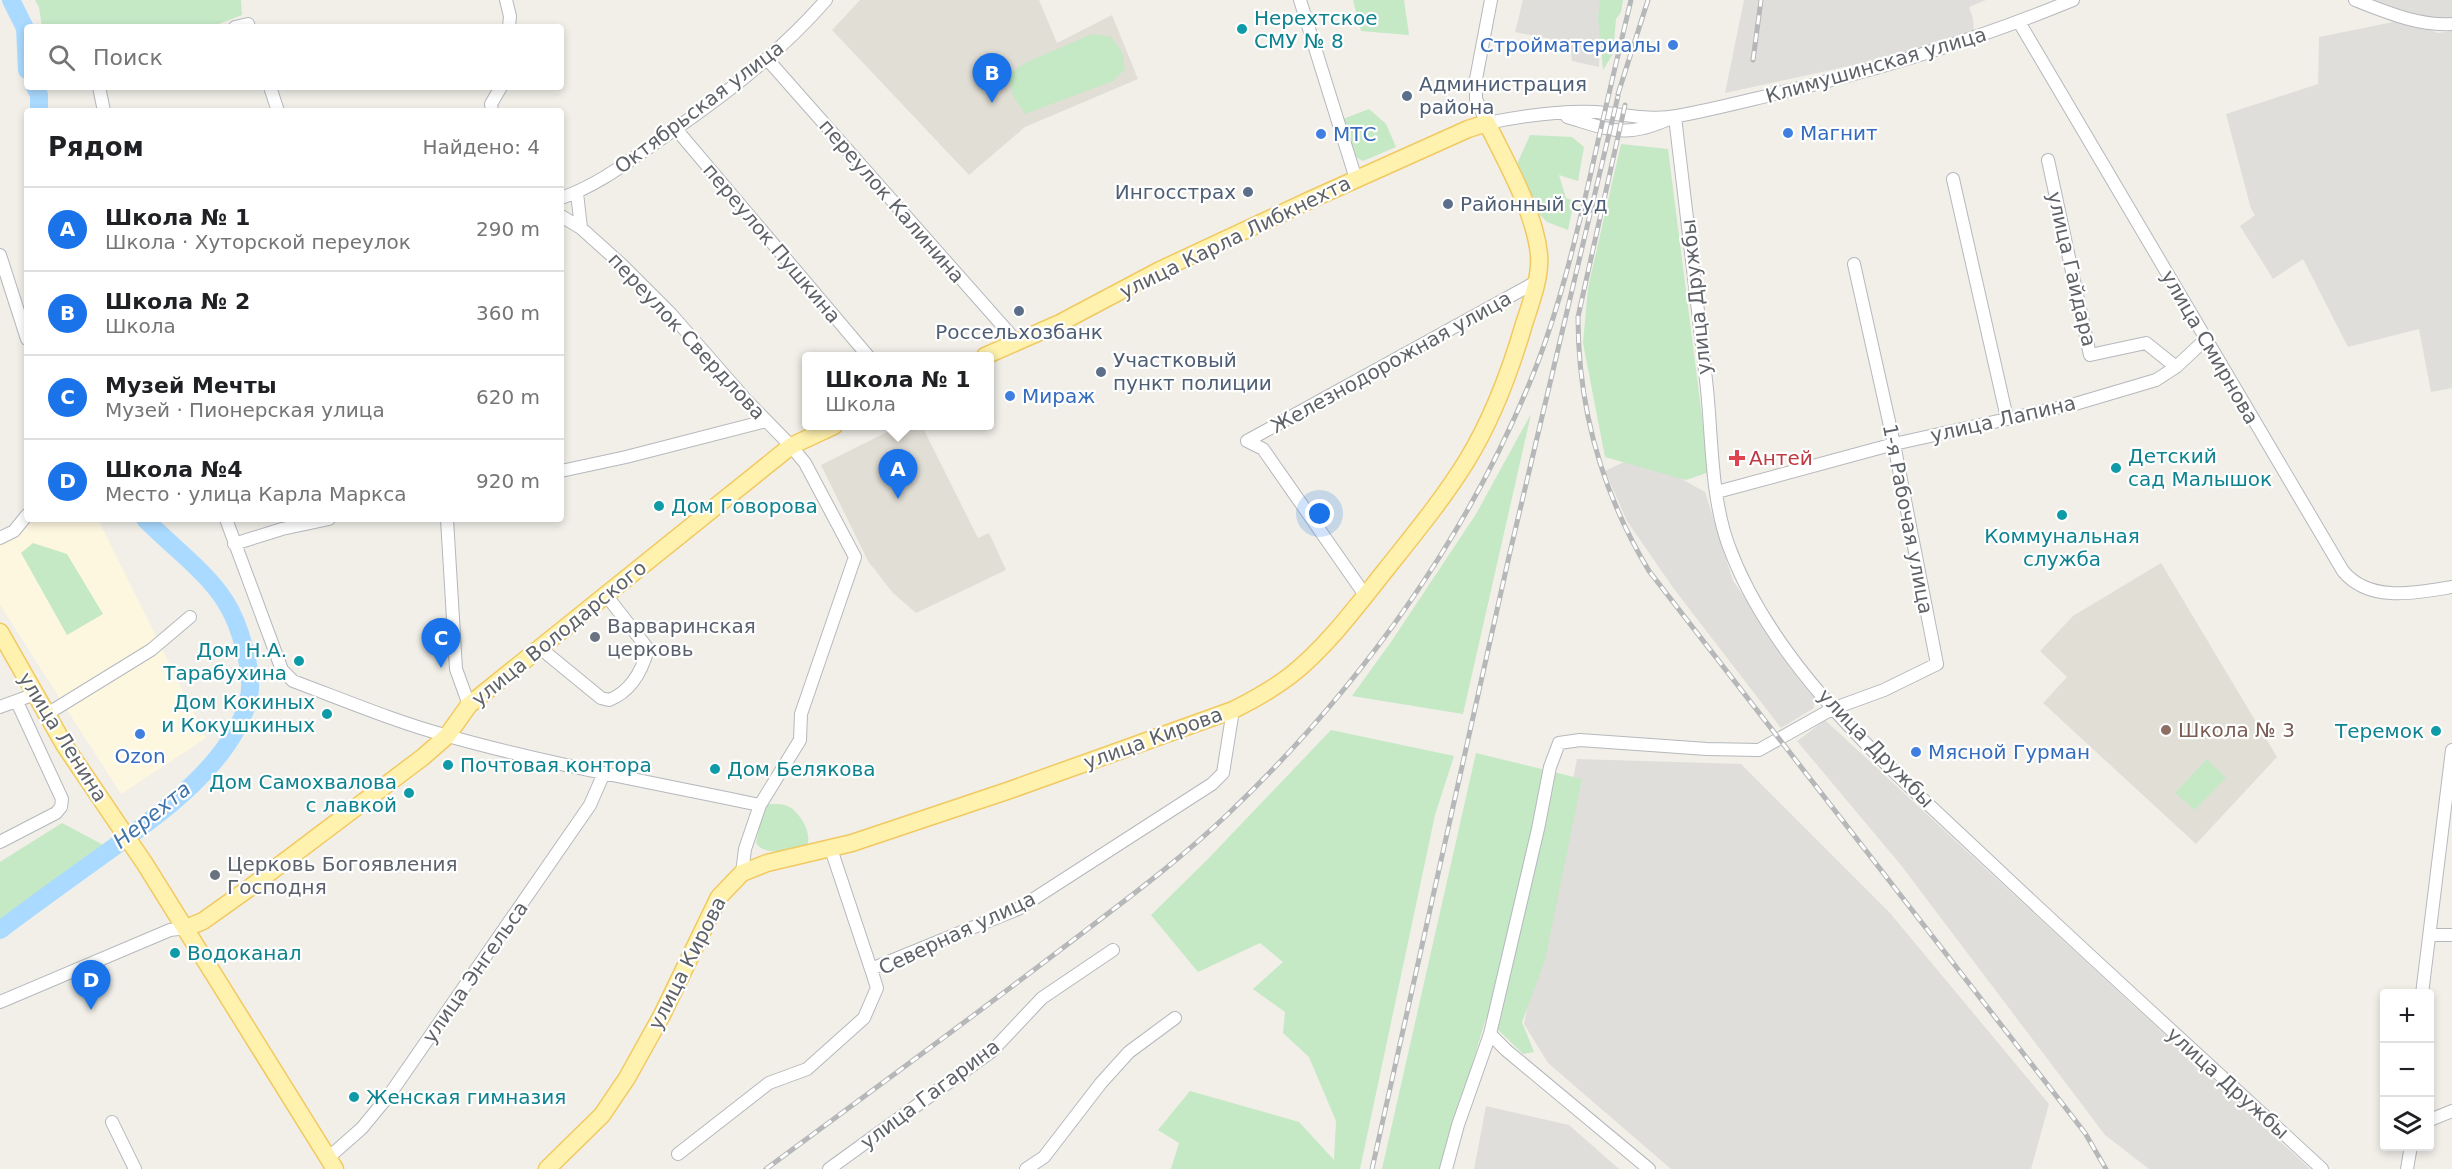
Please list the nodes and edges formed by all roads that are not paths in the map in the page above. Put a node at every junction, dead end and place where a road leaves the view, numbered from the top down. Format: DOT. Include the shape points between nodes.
graph roads {
  1 [pos="506,0"];
  2 [pos="826,0"];
  3 [pos="1300,0"];
  4 [pos="1491,0"];
  5 [pos="2073,0"];
  6 [pos="2355,0"];
  7 [pos="2019,22"];
  8 [pos="510,24"];
  9 [pos="2452,24"];
  10 [pos="768,60"];
  11 [pos="100,90"];
  12 [pos="271,90"];
  13 [pos="499,90"];
  14 [pos="103,108"];
  15 [pos="277,108"];
  16 [pos="492,108"];
  17 [pos="1675,117"];
  18 [pos="1488,123"];
  19 [pos="676,129"];
  20 [pos="2048,160"];
  21 [pos="1356,179"];
  22 [pos="1953,179"];
  23 [pos="577,193"];
  24 [pos="564,197"];
  25 [pos="564,218"];
  26 [pos="581,228"];
  27 [pos="0,255"];
  28 [pos="1854,264"];
  29 [pos="1536,282"];
  30 [pos="24,330"];
  31 [pos="2206,338"];
  32 [pos="1017,342"];
  33 [pos="864,352"];
  34 [pos="994,353"];
  35 [pos="2176,367"];
  36 [pos="2007,418"];
  37 [pos="765,421"];
  38 [pos="825,430"];
  39 [pos="1894,444"];
  40 [pos="791,446"];
  41 [pos="564,470"];
  42 [pos="1717,492"];
  43 [pos="24,519"];
  44 [pos="227,522"];
  45 [pos="315,522"];
  46 [pos="447,522"];
  47 [pos="0,538"];
  48 [pos="234,544"];
  49 [pos="2452,587"];
  50 [pos="606,595"];
  51 [pos="1365,595"];
  52 [pos="190,617"];
  53 [pos="0,632"];
  54 [pos="540,648"];
  55 [pos="35,694"];
  56 [pos="17,702"];
  57 [pos="469,705"];
  58 [pos="0,707"];
  59 [pos="1832,709"];
  60 [pos="1233,710"];
  61 [pos="46,714"];
  62 [pos="447,736"];
  63 [pos="2452,750"];
  64 [pos="604,773"];
  65 [pos="760,805"];
  66 [pos="0,842"];
  67 [pos="831,849"];
  68 [pos="742,873"];
  69 [pos="186,928"];
  70 [pos="2430,934"];
  71 [pos="2452,935"];
  72 [pos="1113,950"];
  73 [pos="871,969"];
  74 [pos="2423,989"];
  75 [pos="0,1002"];
  76 [pos="1175,1018"];
  77 [pos="1490,1034"];
  78 [pos="2452,1111"];
  79 [pos="2434,1118"];
  80 [pos="112,1122"];
  81 [pos="2409,1151"];
  82 [pos="678,1154"];
  83 [pos="332,1163"];
  84 [pos="135,1169"];
  85 [pos="547,1169"];
  86 [pos="829,1169"];
  87 [pos="1026,1169"];
  88 [pos="1446,1169"];
  89 [pos="1649,1169"];
  90 [pos="2322,1169"];
  91 [pos="2407,1169"];
  1 -- 8 [label="street"];
  2 -- 10 [label="street, Октябрьская улица"];
  3 -- 21 [label="street"];
  4 -- 18 [label="street" via="1476,79 1476,99"];
  5 -- 7 [label="street, Климушинская улица"];
  6 -- 9 [label="street" via="2420,22"];
  7 -- 17 [label="street, Климушинская улица" via="1833,81"];
  7 -- 31 [label="street, улица Смирнова"];
  10 -- 19 [label="street, Октябрьская улица"];
  10 -- 32 [label="street, переулок Калинина"];
  11 -- 14 [label="street"];
  12 -- 15 [label="street"];
  13 -- 16 [label="street"];
  17 -- 18 [label="street, Климушинская улица" via="1648,129 1618,132 1555,113"];
  17 -- 42 [label="street, улица Дружбы"];
  18 -- 21 [label="main road, улица Карла Либкнехта"];
  18 -- 29 [label="main road, улица Кирова" via="1531,222 1539,255"];
  19 -- 23 [label="street, Октябрьская улица"];
  19 -- 33 [label="street, переулок Пушкина"];
  20 -- 35 [label="street, улица Гайдара" via="2090,355 2146,344"];
  21 -- 32 [label="main road, улица Карла Либкнехта"];
  22 -- 36 [label="street"];
  23 -- 24 [label="street, Октябрьская улица"];
  23 -- 26 [label="street"];
  25 -- 26 [label="street, переулок Свердлова"];
  26 -- 37 [label="street, переулок Свердлова" via="671,314"];
  27 -- 30 [label="street"];
  28 -- 39 [label="street, 1-я Рабочая улица"];
  29 -- 51 [label="main road, улица Кирова" via="1494,409 1466,462"];
  29 -- 51 [label="street, Железнодорожная улица" via="1247,441 1263,449"];
  31 -- 35 [label="street, улица Лапина"];
  31 -- 49 [label="street, улица Смирнова" via="2352,581 2382,592 2417,593"];
  32 -- 34 [label="main road, улица Карла Либкнехта"];
  35 -- 36 [label="street, улица Лапина" via="2156,380 2075,404"];
  36 -- 39 [label="street, улица Лапина"];
  37 -- 40 [label="street, переулок Свердлова"];
  37 -- 41 [label="street"];
  38 -- 40 [label="main road"];
  39 -- 42 [label="street, улица Лапина"];
  39 -- 59 [label="street, 1-я Рабочая улица" via="1937,663 1884,690"];
  40 -- 50 [label="main road, улица Володарского"];
  40 -- 65 [label="street, переулок Свердлова" via="805,463 855,557 801,714 800,740"];
  42 -- 59 [label="street, улица Дружбы" via="1726,540 1746,590"];
  43 -- 47 [label="street" via="14,531"];
  44 -- 48 [label="street"];
  45 -- 48 [label="street"];
  46 -- 57 [label="street" via="456,669"];
  48 -- 62 [label="street" via="287,677"];
  50 -- 54 [label="main road, улица Володарского"];
  50 -- 54 [label="street" via="648,649 639,676 616,697 601,698"];
  51 -- 60 [label="main road, улица Кирова" via="1291,675"];
  52 -- 61 [label="street" via="151,650"];
  53 -- 55 [label="main road, улица Ленина"];
  54 -- 57 [label="main road, улица Володарского"];
  55 -- 56 [label="street"];
  55 -- 61 [label="main road, улица Ленина"];
  56 -- 58 [label="street"];
  56 -- 66 [label="street" via="62,799 56,813"];
  57 -- 62 [label="main road, улица Володарского"];
  59 -- 77 [label="street" via="1759,750 1580,740 1559,743 1550,766"];
  59 -- 90 [label="street, улица Дружбы" via="2130,994"];
  60 -- 67 [label="main road, улица Кирова"];
  60 -- 73 [label="street, Северная улица" via="1223,773 1212,784 1018,909"];
  61 -- 69 [label="main road, улица Ленина"];
  62 -- 64 [label="street"];
  62 -- 69 [label="main road, улица Володарского" via="248,889 203,921"];
  63 -- 70 [label="street"];
  64 -- 65 [label="street"];
  64 -- 83 [label="street, улица Энгельса" via="590,805 390,1094"];
  65 -- 68 [label="street, переулок Свердлова" via="745,849"];
  67 -- 68 [label="main road, улица Кирова" via="767,863"];
  67 -- 73 [label="street"];
  68 -- 85 [label="main road, улица Кирова" via="719,897 627,1078 602,1115"];
  69 -- 75 [label="street" via="170,930"];
  69 -- 83 [label="main road"];
  70 -- 71 [label="street"];
  70 -- 74 [label="street"];
  72 -- 86 [label="street, улица Гагарина" via="1042,998 992,1051"];
  73 -- 82 [label="street, Северная улица" via="877,988 864,1018 807,1069 769,1083"];
  76 -- 87 [label="street" via="1130,1052 1044,1157"];
  77 -- 88 [label="street"];
  77 -- 89 [label="street"];
  78 -- 79 [label="street"];
  80 -- 84 [label="street"];
  81 -- 91 [label="street"];
}
